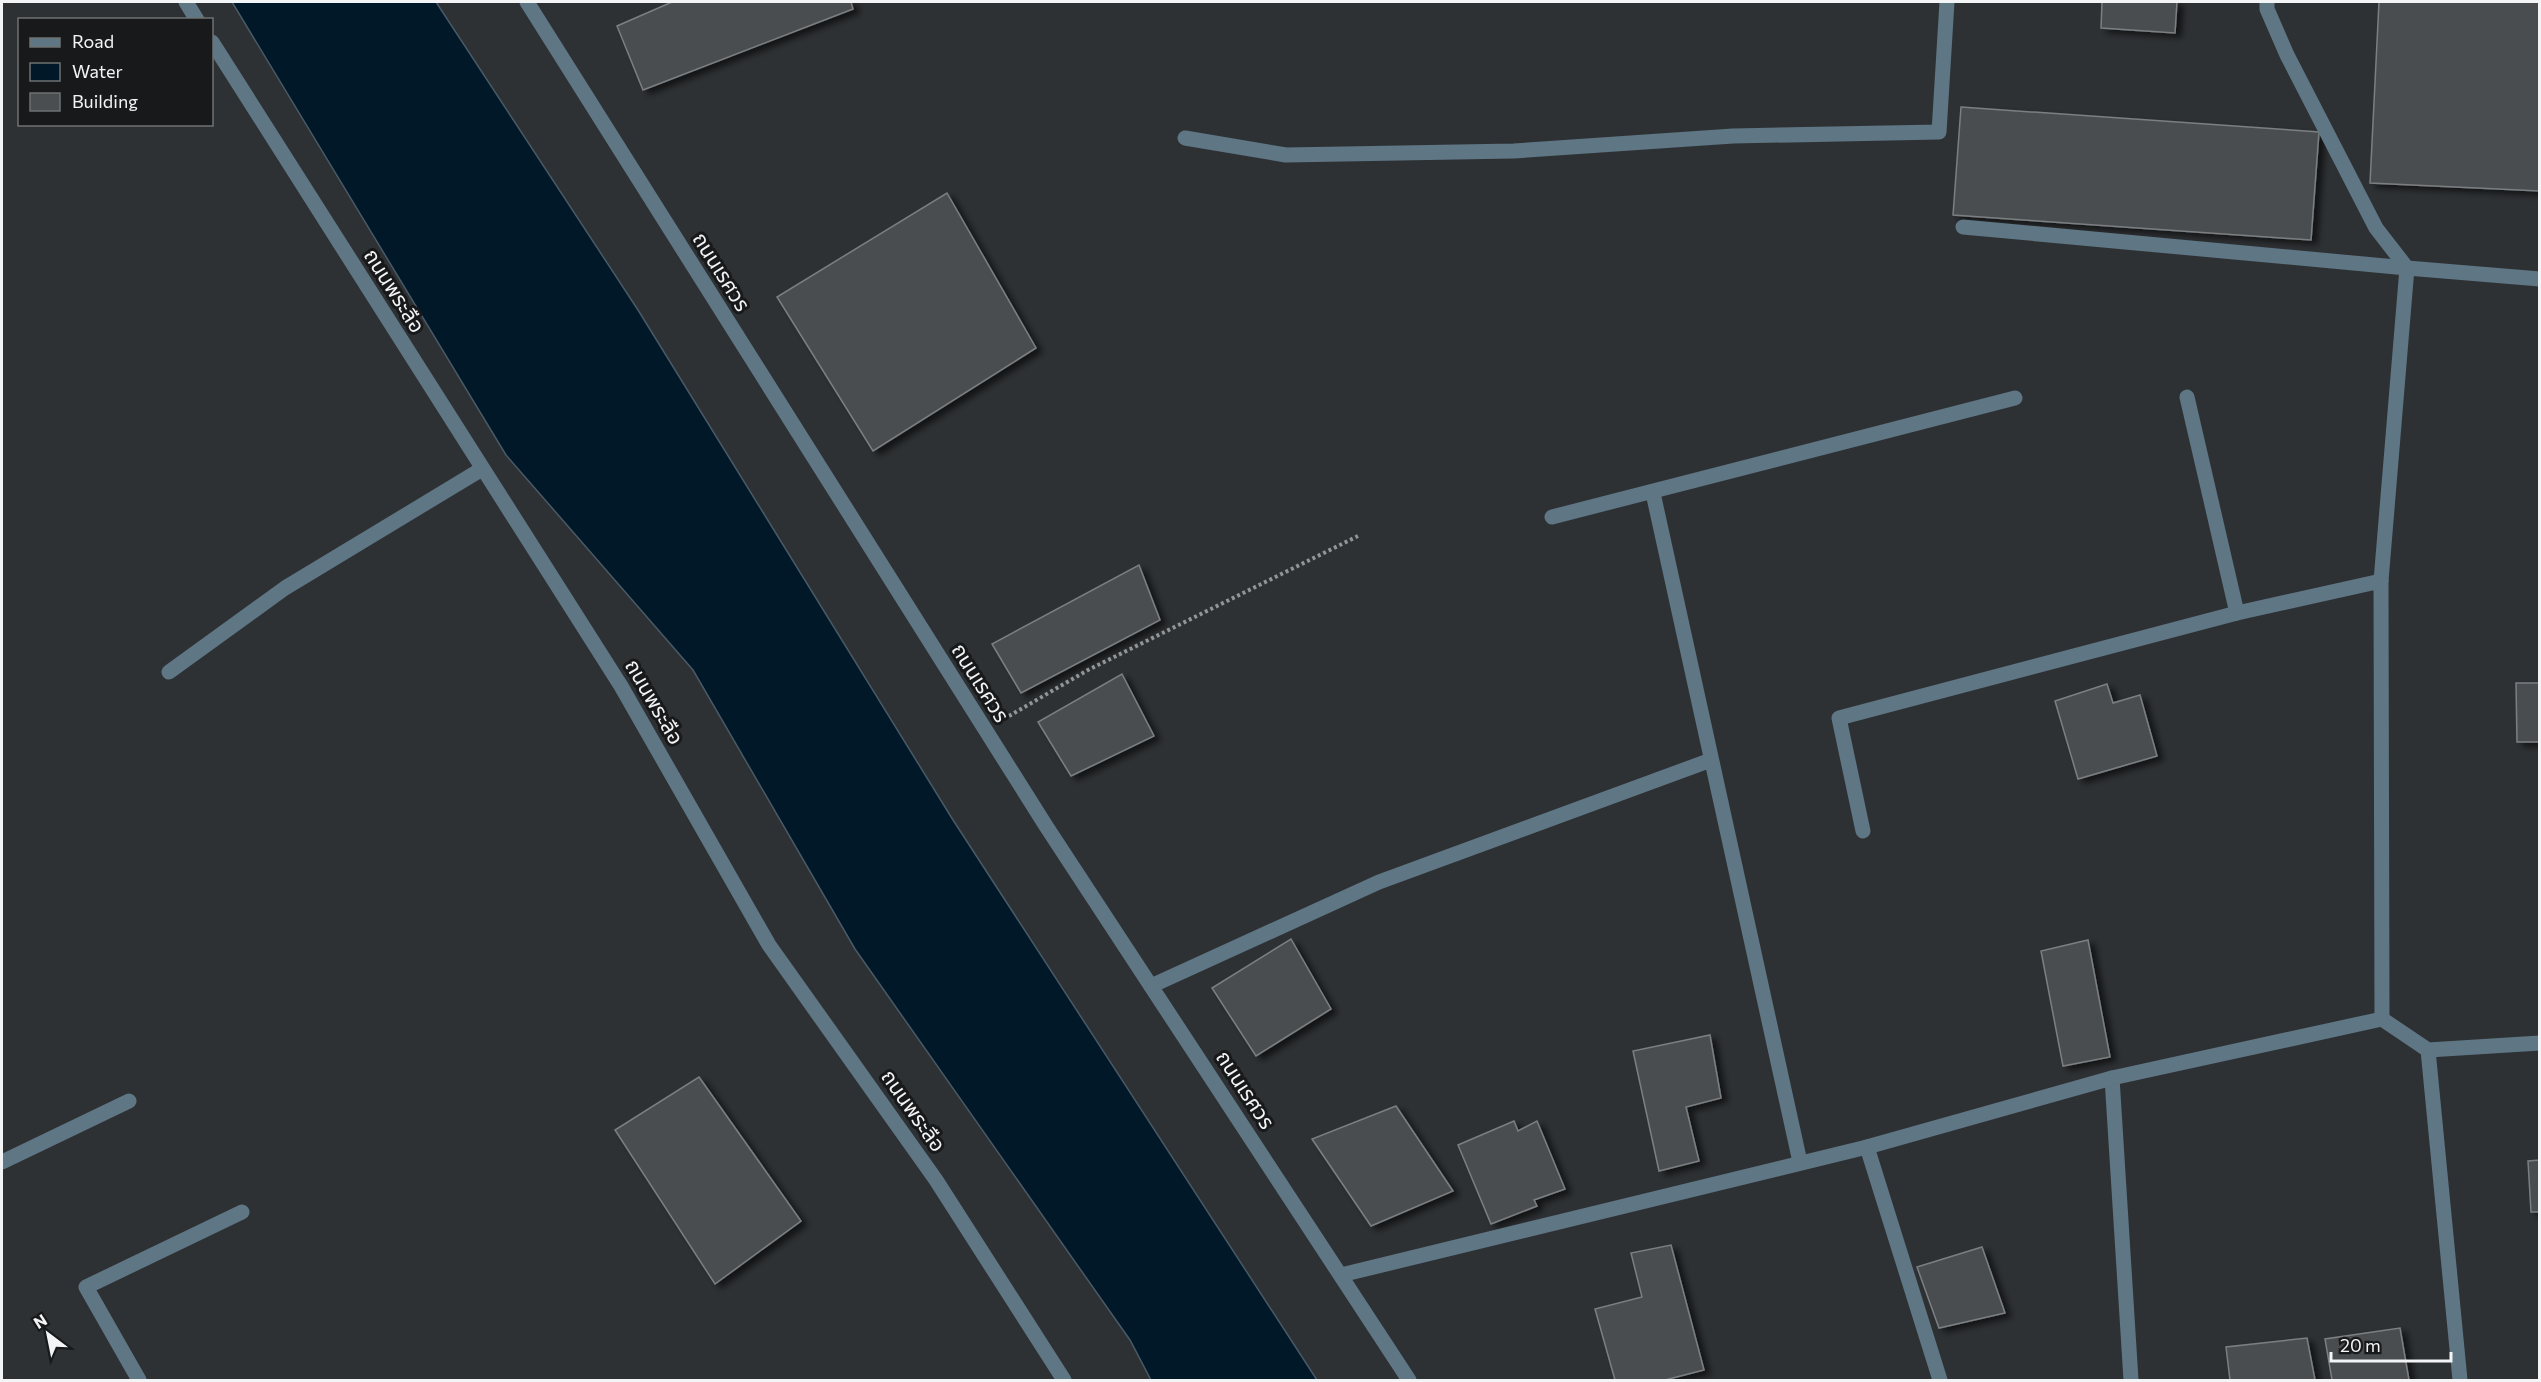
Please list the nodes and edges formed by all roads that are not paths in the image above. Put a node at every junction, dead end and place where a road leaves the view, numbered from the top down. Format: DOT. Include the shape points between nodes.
graph roads {
  1 [pos="186,2"];
  2 [pos="527,2"];
  3 [pos="1947,2"];
  4 [pos="2267,2"];
  5 [pos="196,18"];
  6 [pos="213,44"];
  7 [pos="1185,138"];
  8 [pos="1963,227"];
  9 [pos="2407,268"];
  10 [pos="2540,279"];
  11 [pos="2187,397"];
  12 [pos="2015,398"];
  13 [pos="482,469"];
  14 [pos="1653,493"];
  15 [pos="1552,517"];
  16 [pos="2381,581"];
  17 [pos="2237,613"];
  18 [pos="170,672"];
  19 [pos="1711,760"];
  20 [pos="1863,831"];
  21 [pos="1151,987"];
  22 [pos="2382,1019"];
  23 [pos="2540,1043"];
  24 [pos="2428,1050"];
  25 [pos="2112,1078"];
  26 [pos="129,1101"];
  27 [pos="1867,1147"];
  28 [pos="2,1162"];
  29 [pos="1800,1162"];
  30 [pos="242,1212"];
  31 [pos="1341,1275"];
  32 [pos="140,1380"];
  33 [pos="1065,1380"];
  34 [pos="1408,1380"];
  35 [pos="1940,1380"];
  36 [pos="2132,1380"];
  37 [pos="2460,1380"];
  1 -- 5 [label="street"];
  2 -- 21 [label="street, ถนนเรศวร"];
  3 -- 7 [label="street" via="1939,132 1733,136 1514,151 1286,155"];
  4 -- 9 [label="street" via="2287,55 2370,217 2385,243"];
  6 -- 13 [label="street, ถนนพระลือ"];
  8 -- 9 [label="street"];
  9 -- 10 [label="street"];
  9 -- 16 [label="street"];
  11 -- 17 [label="street"];
  12 -- 14 [label="street"];
  13 -- 18 [label="street" via="285,588"];
  13 -- 33 [label="street, ถนนพระลือ" via="621,686 769,945 936,1180"];
  14 -- 15 [label="street"];
  14 -- 19 [label="street"];
  16 -- 17 [label="street"];
  16 -- 22 [label="street"];
  17 -- 20 [label="street" via="1839,718"];
  19 -- 21 [label="street" via="1379,882"];
  19 -- 29 [label="street"];
  21 -- 31 [label="street, ถนนเรศวร"];
  22 -- 24 [label="street"];
  22 -- 25 [label="street"];
  23 -- 24 [label="street"];
  24 -- 37 [label="street"];
  25 -- 27 [label="street"];
  25 -- 36 [label="street"];
  26 -- 28 [label="street"];
  27 -- 29 [label="street"];
  27 -- 35 [label="street"];
  29 -- 31 [label="street"];
  30 -- 32 [label="street" via="86,1287"];
  31 -- 34 [label="street, ถนนเรศวร"];
}
